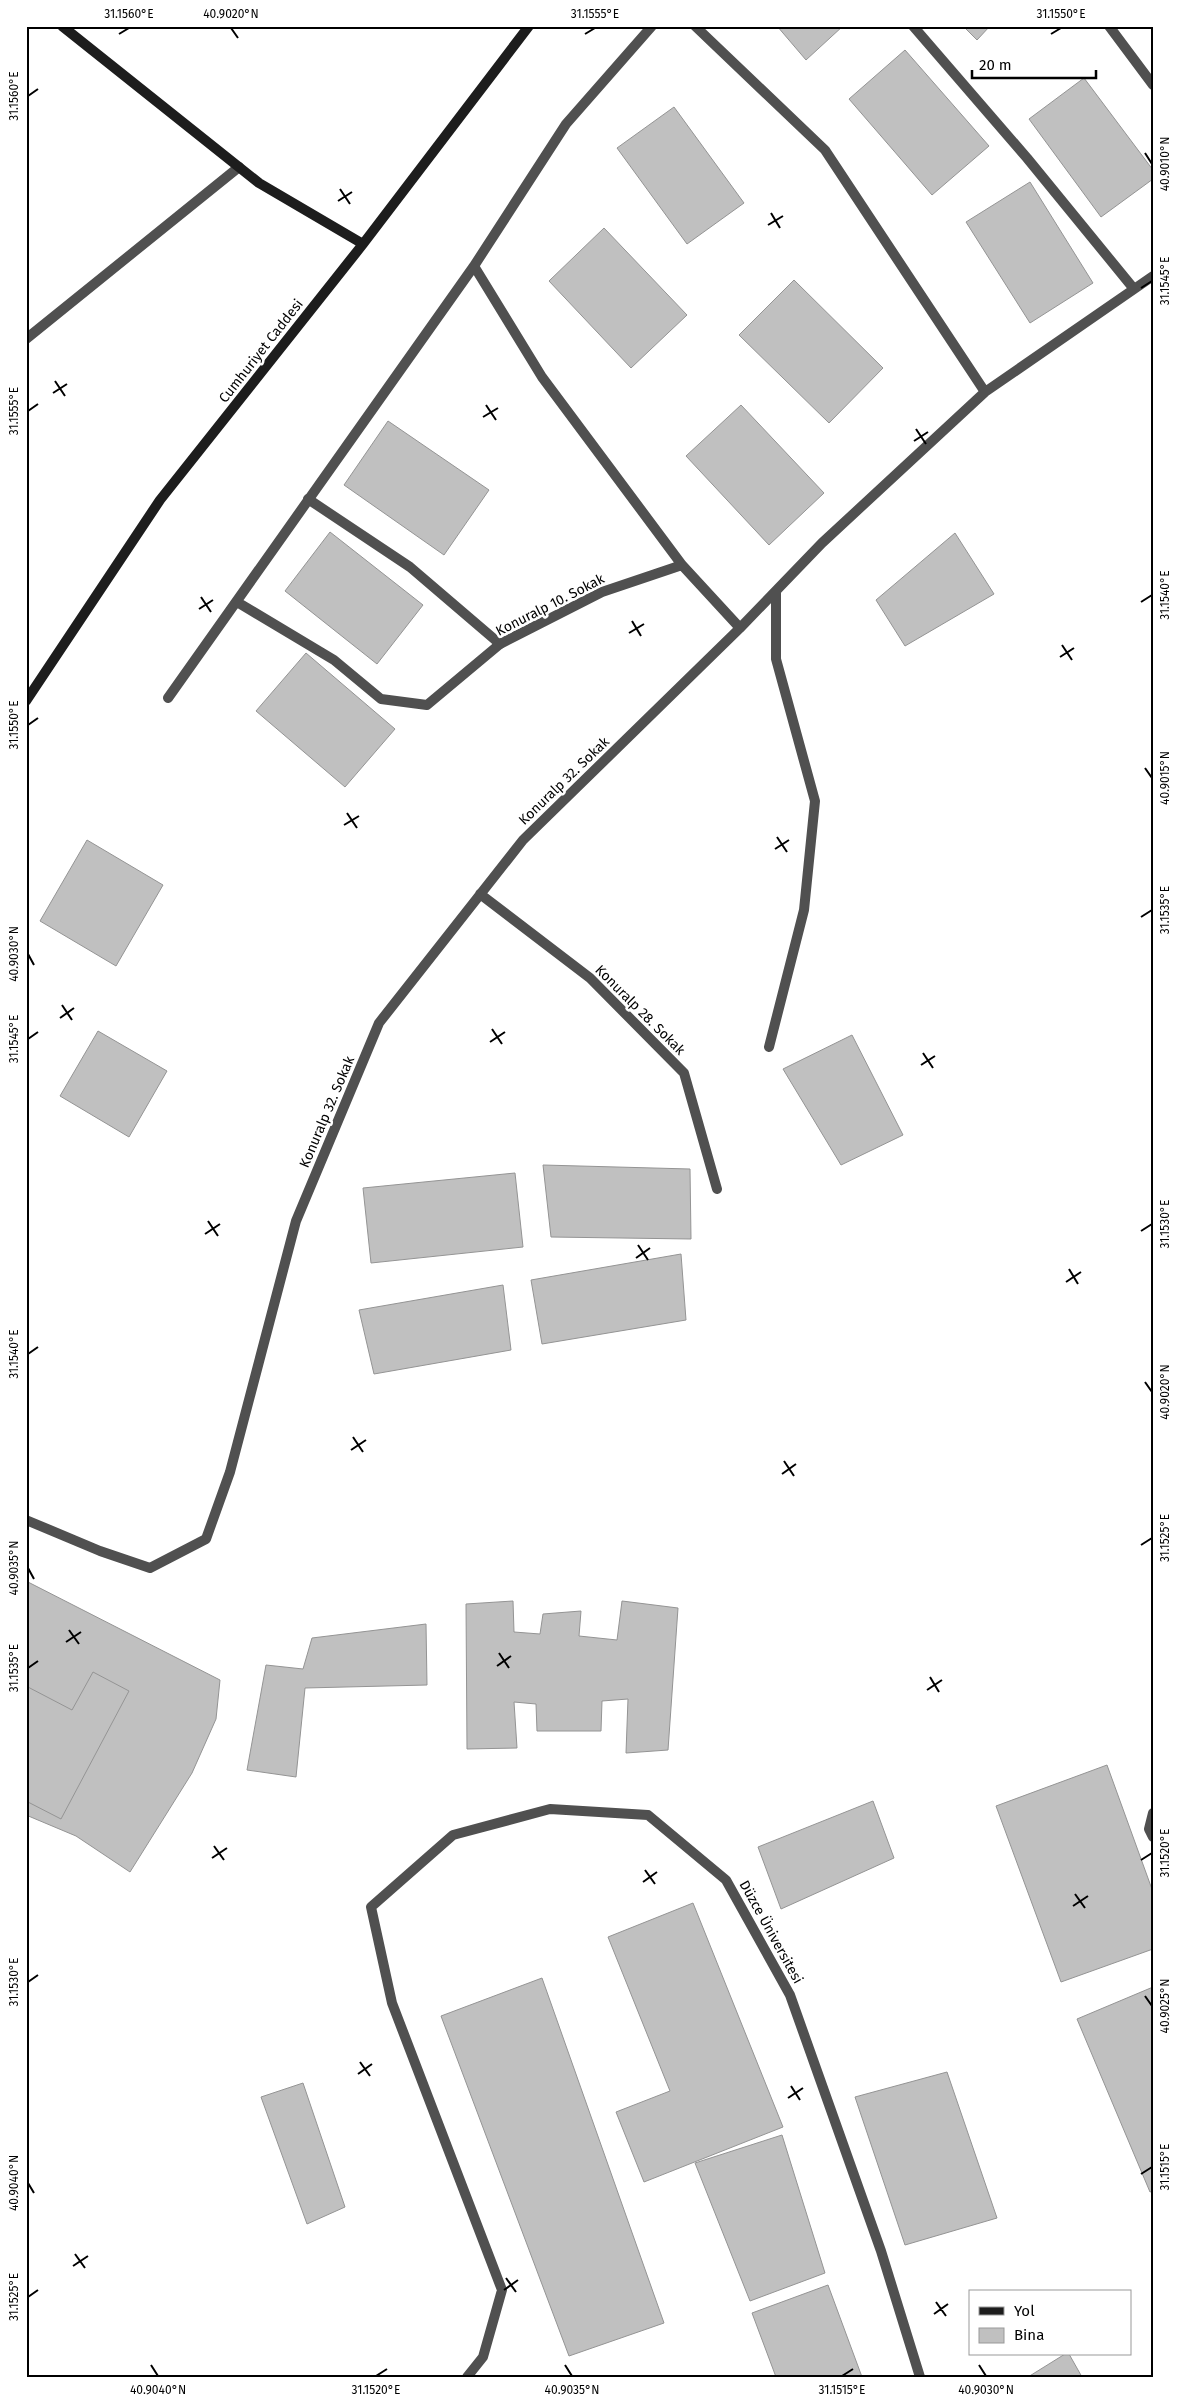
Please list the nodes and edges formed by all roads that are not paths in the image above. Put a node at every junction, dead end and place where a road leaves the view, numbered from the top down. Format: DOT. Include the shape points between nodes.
graph roads {
  1 [pos="62,26"];
  2 [pos="529,26"];
  3 [pos="652,26"];
  4 [pos="695,26"];
  5 [pos="913,26"];
  6 [pos="1109,26"];
  7 [pos="1153,85"];
  8 [pos="239,167"];
  9 [pos="363,244"];
  10 [pos="474,266"];
  11 [pos="1153,276"];
  12 [pos="1134,289"];
  13 [pos="26,339"];
  14 [pos="985,392"];
  15 [pos="308,499"];
  16 [pos="682,565"];
  17 [pos="776,591"];
  18 [pos="238,602"];
  19 [pos="740,628"];
  20 [pos="500,644"];
  21 [pos="168,698"];
  22 [pos="26,701"];
  23 [pos="480,894"];
  24 [pos="769,1047"];
  25 [pos="717,1189"];
  26 [pos="26,1520"];
  27 [pos="1153,1812"];
  28 [pos="1153,1837"];
  29 [pos="467,2377"];
  30 [pos="920,2377"];
  1 -- 8 [label="street"];
  2 -- 9 [label="street, Cumhuriyet Caddesi"];
  3 -- 10 [label="street" via="566,124"];
  4 -- 14 [label="street" via="825,150"];
  5 -- 12 [label="street"];
  6 -- 7 [label="street"];
  8 -- 9 [label="street" via="259,183"];
  8 -- 13 [label="street"];
  9 -- 22 [label="street, Cumhuriyet Caddesi" via="160,500"];
  10 -- 15 [label="street"];
  10 -- 16 [label="street" via="542,377"];
  11 -- 12 [label="street, Konuralp 32. Sokak"];
  12 -- 14 [label="street, Konuralp 32. Sokak"];
  14 -- 17 [label="street, Konuralp 32. Sokak" via="822,543"];
  15 -- 18 [label="street"];
  15 -- 20 [label="street" via="410,567"];
  16 -- 19 [label="street"];
  16 -- 20 [label="street, Konuralp 10. Sokak" via="602,592"];
  17 -- 19 [label="street, Konuralp 32. Sokak"];
  17 -- 24 [label="street" via="776,659 815,801 804,910"];
  18 -- 20 [label="street, Konuralp 10. Sokak" via="334,660 381,699 427,705"];
  18 -- 21 [label="street"];
  19 -- 23 [label="street, Konuralp 32. Sokak" via="522,840"];
  23 -- 25 [label="street, Konuralp 28. Sokak" via="590,978 684,1073"];
  23 -- 26 [label="street, Konuralp 32. Sokak" via="375,1032 296,1221 230,1472 206,1539 150,1568"];
  27 -- 28 [label="street" via="1149,1828"];
  29 -- 30 [label="street, Düzce Üniversitesi" via="483,2357 502,2290 392,2003 371,1907 453,1835 550,1809 648,1815 726,1880 790,1995 881,2251"];
}
